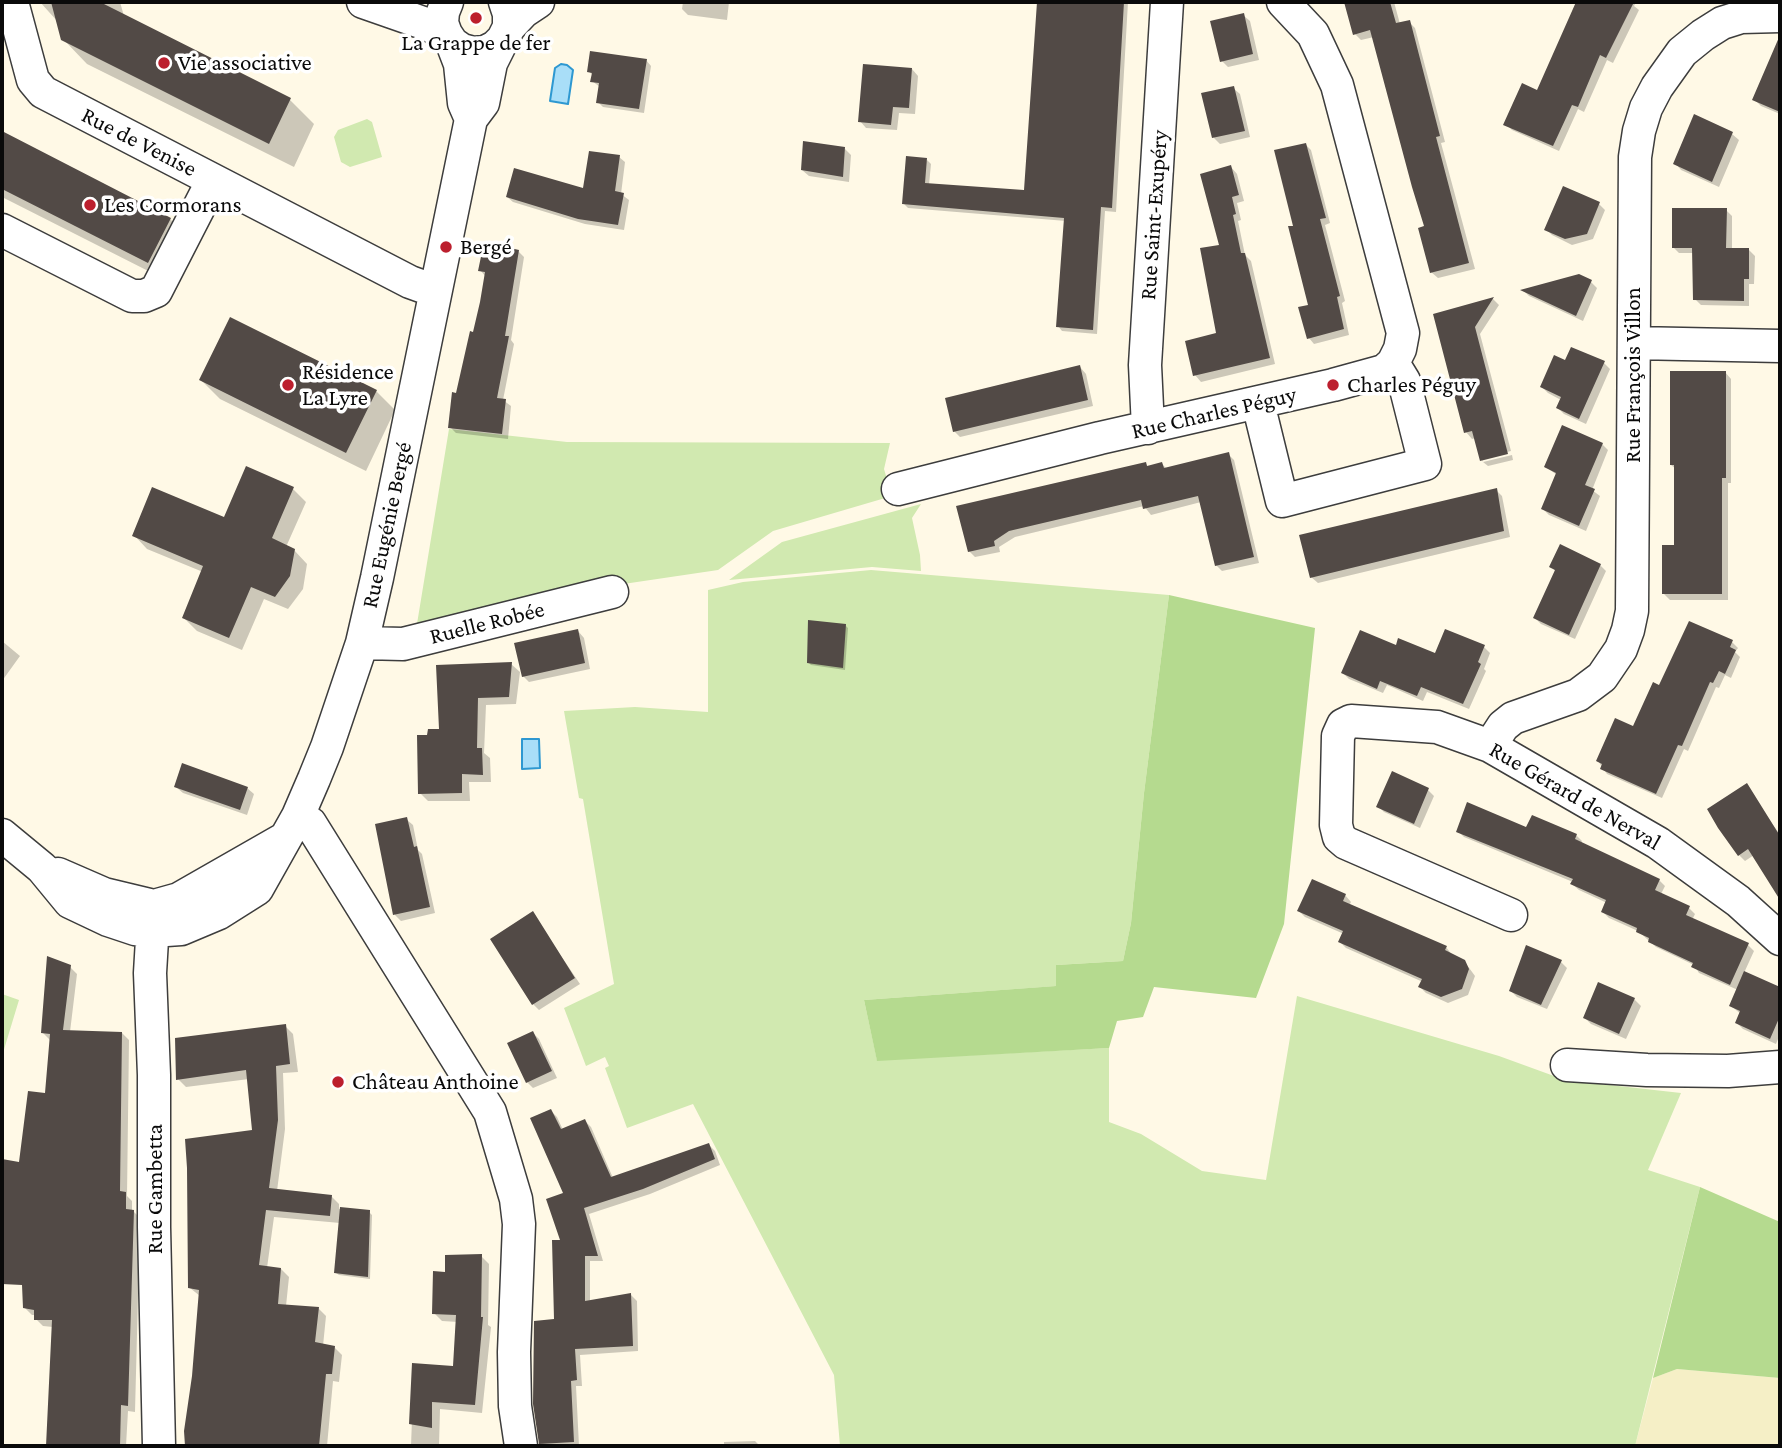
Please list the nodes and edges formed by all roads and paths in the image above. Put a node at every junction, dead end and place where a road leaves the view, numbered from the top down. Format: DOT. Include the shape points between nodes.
graph roads {
  1 [pos="12,2"];
  2 [pos="363,2"];
  3 [pos="447,2"];
  4 [pos="538,2"];
  5 [pos="1167,2"];
  6 [pos="1283,2"];
  7 [pos="1780,16"];
  8 [pos="506,22"];
  9 [pos="449,39"];
  10 [pos="471,119"];
  11 [pos="213,180"];
  12 [pos="2,230"];
  13 [pos="435,291"];
  14 [pos="1634,343"];
  15 [pos="1780,346"];
  16 [pos="1393,363"];
  17 [pos="1258,403"];
  18 [pos="1148,428"];
  19 [pos="898,489"];
  20 [pos="612,592"];
  21 [pos="362,643"];
  22 [pos="1490,746"];
  23 [pos="292,827"];
  24 [pos="2,835"];
  25 [pos="1511,915"];
  26 [pos="153,919"];
  27 [pos="1780,939"];
  28 [pos="1567,1065"];
  29 [pos="1780,1067"];
  30 [pos="159,1446"];
  31 [pos="521,1446"];
  1 -- 11 [label="street, Rue de Venise" via="37,87"];
  2 -- 9 [label="street" via="429,25"];
  3 -- 9 [label="street, Rue Eugénie Bergé" via="442,23"];
  4 -- 8 [label="street, Rue Eugénie Bergé"];
  5 -- 18 [label="street, Rue Saint-Exupéry" via="1145,365"];
  6 -- 16 [label="street" via="1313,34 1337,85 1403,333"];
  7 -- 14 [label="street, Rue François Villon" via="1741,17 1703,35 1682,52 1646,108 1634,157"];
  8 -- 9 [label="street" via="495,47 485,52 462,50"];
  8 -- 10 [label="street, Rue Eugénie Bergé" via="483,103"];
  9 -- 10 [label="street, Rue Eugénie Bergé" via="460,64 464,103"];
  10 -- 13 [label="street, Rue Eugénie Bergé"];
  11 -- 12 [label="street" via="156,291 144,296 132,296"];
  11 -- 13 [label="street, Rue de Venise"];
  13 -- 21 [label="street, Rue Eugénie Bergé"];
  14 -- 15 [label="street"];
  14 -- 22 [label="street, Rue François Villon" via="1632,611 1628,630 1602,677 1578,695 1513,718"];
  16 -- 17 [label="street, Rue Charles Péguy" via="1384,371"];
  16 -- 17 [label="street" via="1404,381 1425,464 1282,501"];
  17 -- 18 [label="street, Rue Charles Péguy"];
  18 -- 19 [label="street, Rue Charles Péguy"];
  20 -- 21 [label="street, Ruelle Robée" via="403,644"];
  21 -- 23 [label="street, Rue Eugénie Bergé" via="327,747"];
  22 -- 25 [label="street, Rue Gérard de Nerval" via="1437,727 1351,721 1343,725 1338,736 1336,825 1346,843"];
  22 -- 27 [label="street, Rue Gérard de Nerval" via="1658,843 1738,901"];
  23 -- 26 [label="street"];
  23 -- 31 [label="street" via="310,823 490,1112 519,1224 514,1361"];
  24 -- 26 [label="street" via="42,868 71,902 108,920"];
  26 -- 30 [label="street, Rue Gambetta" via="150,973"];
  28 -- 29 [label="street" via="1661,1071"];
}
